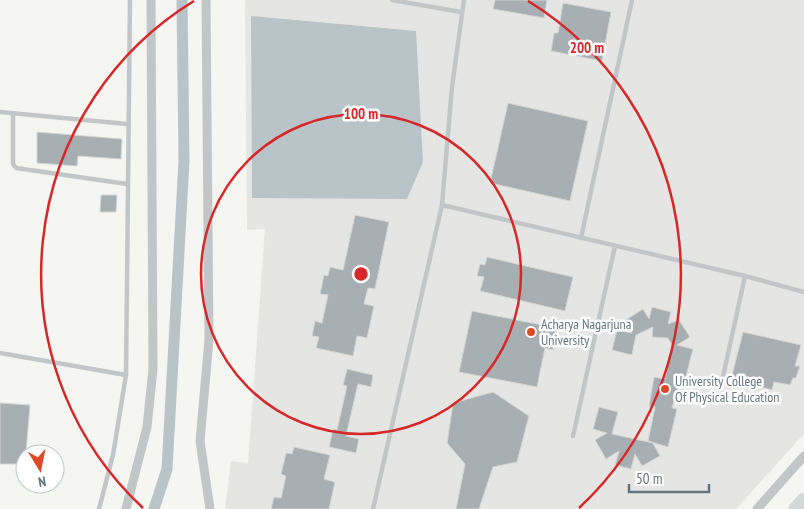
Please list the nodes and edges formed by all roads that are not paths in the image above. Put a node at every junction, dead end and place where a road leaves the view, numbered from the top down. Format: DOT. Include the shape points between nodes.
graph roads {
  1 [pos="130,0"];
  2 [pos="151,0"];
  3 [pos="206,0"];
  4 [pos="392,0"];
  5 [pos="464,0"];
  6 [pos="632,0"];
  7 [pos="461,12"];
  8 [pos="0,112"];
  9 [pos="13,114"];
  10 [pos="127,124"];
  11 [pos="127,184"];
  12 [pos="442,205"];
  13 [pos="581,238"];
  14 [pos="615,246"];
  15 [pos="745,276"];
  16 [pos="804,292"];
  17 [pos="0,353"];
  18 [pos="126,375"];
  19 [pos="721,386"];
  20 [pos="573,436"];
  21 [pos="804,456"];
  22 [pos="804,500"];
  23 [pos="99,509"];
  24 [pos="126,509"];
  25 [pos="210,509"];
  26 [pos="373,509"];
  27 [pos="757,509"];
  28 [pos="796,509"];
  1 -- 10 [label="lane"];
  2 -- 24 [label="street" via="153,369 147,427"];
  3 -- 25 [label="street" via="209,340 200,441"];
  4 -- 7 [label="lane"];
  5 -- 7 [label="lane"];
  6 -- 13 [label="lane"];
  7 -- 12 [label="lane"];
  8 -- 9 [label="lane"];
  9 -- 10 [label="lane"];
  9 -- 11 [label="lane" via="13,164 16,168"];
  10 -- 11 [label="lane"];
  11 -- 18 [label="lane"];
  12 -- 13 [label="lane"];
  12 -- 26 [label="lane"];
  13 -- 14 [label="lane"];
  14 -- 15 [label="lane"];
  14 -- 20 [label="lane"];
  15 -- 16 [label="lane"];
  15 -- 19 [label="lane"];
  17 -- 18 [label="lane"];
  18 -- 23 [label="lane" via="115,446"];
  21 -- 27 [label="street"];
  22 -- 28 [label="highway"];
}
